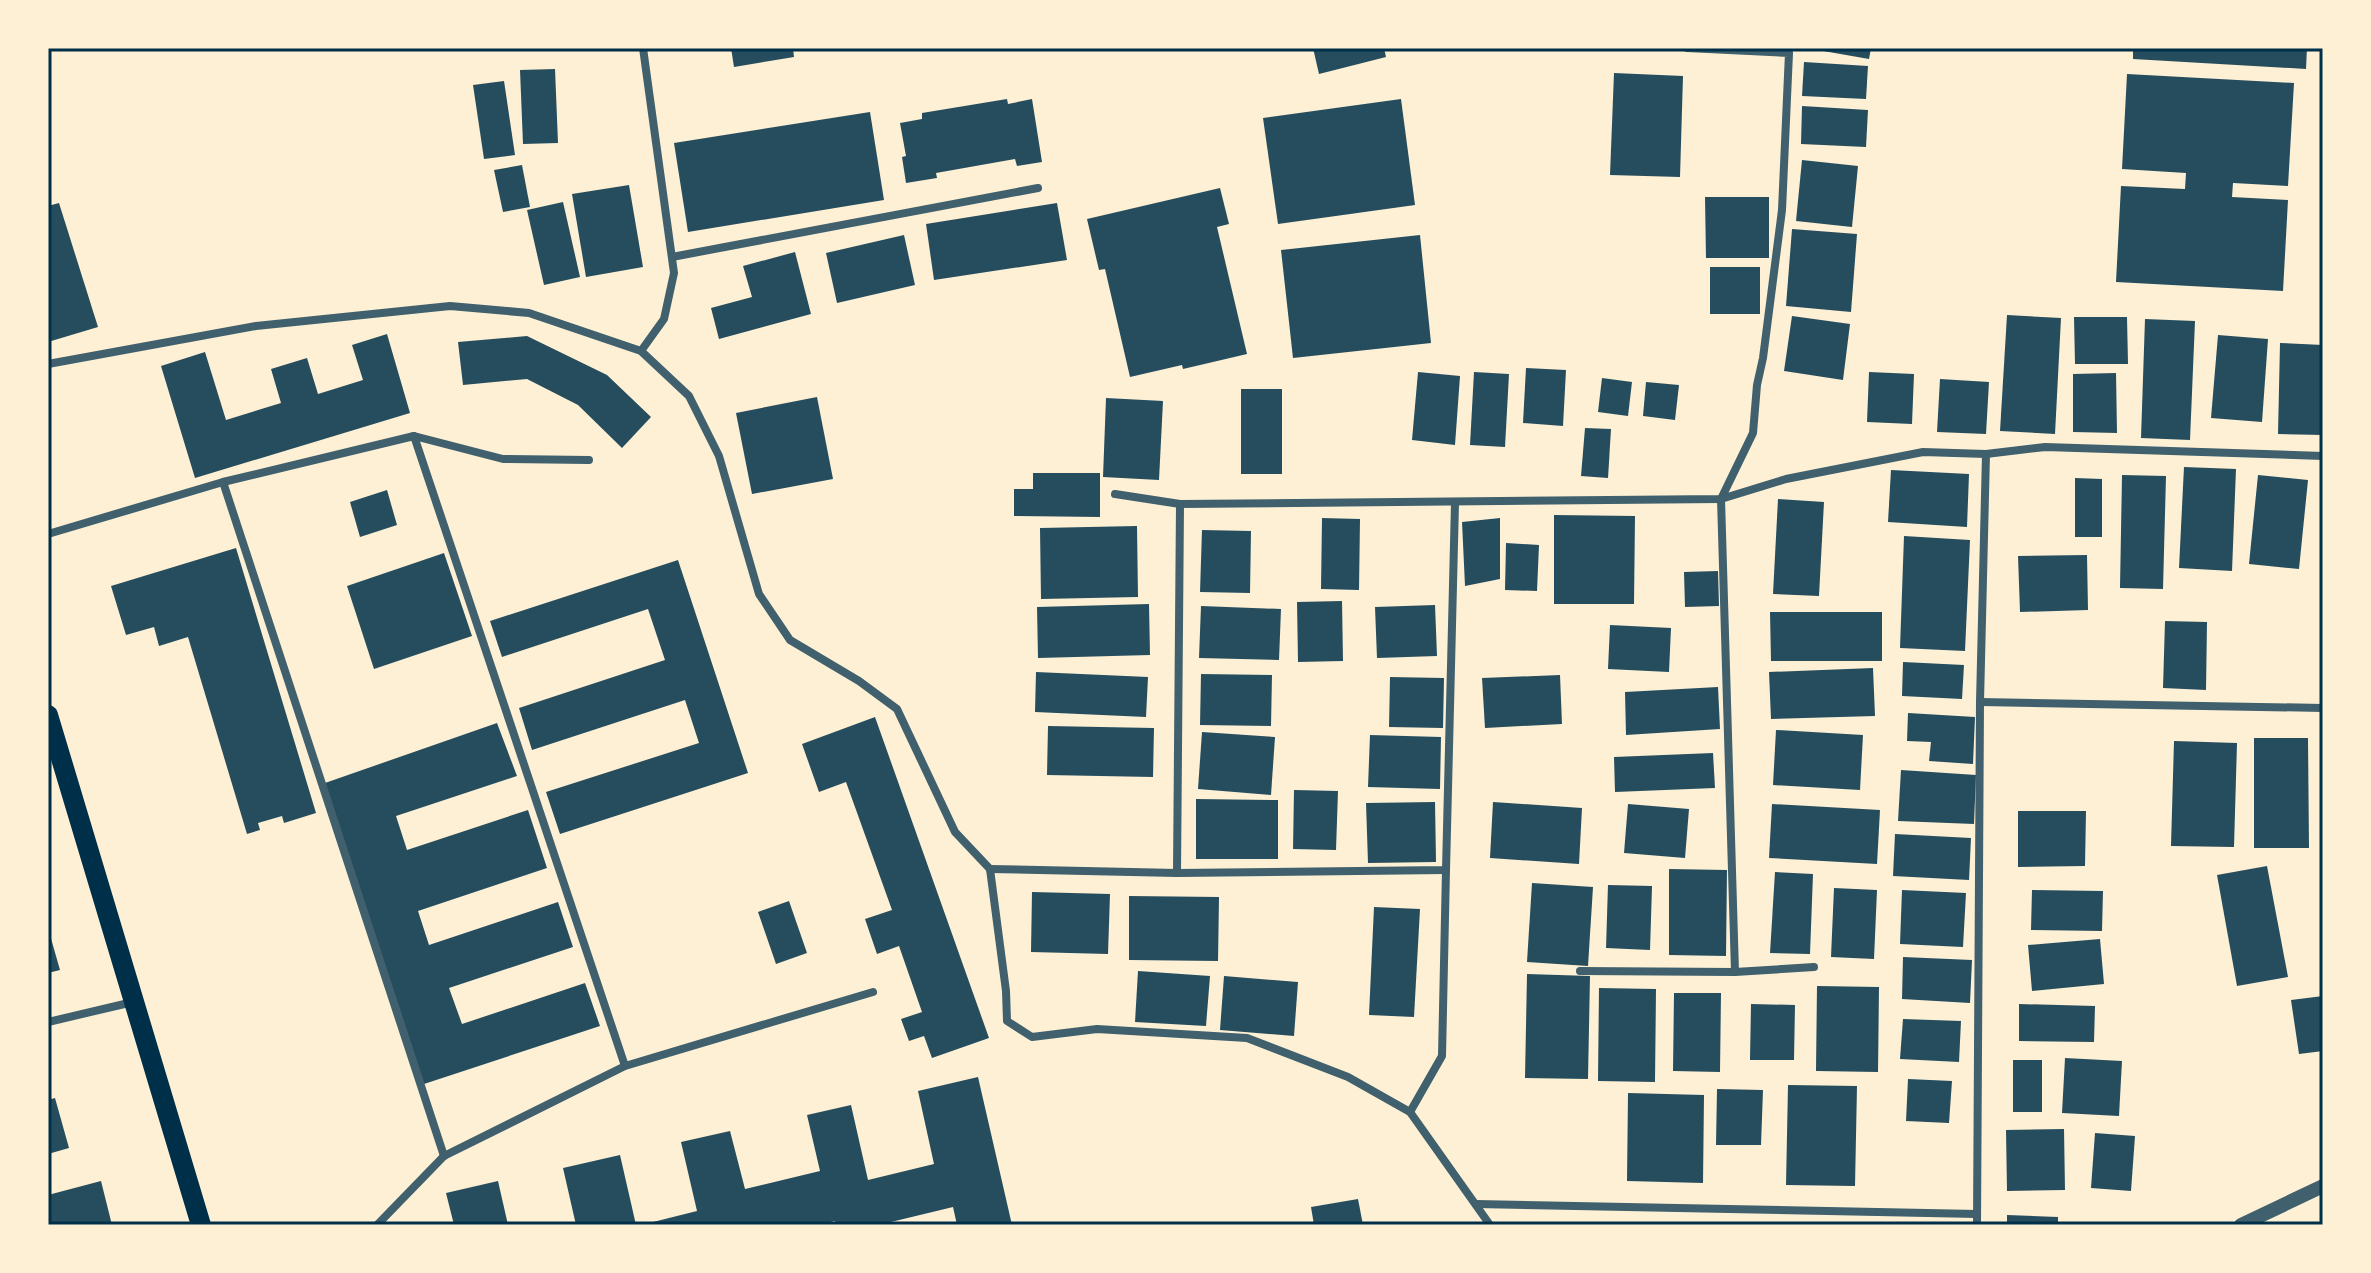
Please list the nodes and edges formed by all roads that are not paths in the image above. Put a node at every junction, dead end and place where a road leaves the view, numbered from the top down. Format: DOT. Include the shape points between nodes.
graph roads {
  1 [pos="643,48"];
  2 [pos="1687,48"];
  3 [pos="1038,188"];
  4 [pos="672,257"];
  5 [pos="641,351"];
  6 [pos="48,364"];
  7 [pos="414,436"];
  8 [pos="1986,454"];
  9 [pos="2323,456"];
  10 [pos="589,460"];
  11 [pos="223,482"];
  12 [pos="1115,494"];
  13 [pos="1721,499"];
  14 [pos="1455,503"];
  15 [pos="1180,504"];
  16 [pos="48,534"];
  17 [pos="1980,702"];
  18 [pos="2323,708"];
  19 [pos="48,715"];
  20 [pos="990,869"];
  21 [pos="1446,870"];
  22 [pos="1177,873"];
  23 [pos="1814,967"];
  24 [pos="1580,971"];
  25 [pos="1735,972"];
  26 [pos="873,992"];
  27 [pos="136,1002"];
  28 [pos="48,1022"];
  29 [pos="625,1066"];
  30 [pos="1410,1112"];
  31 [pos="444,1156"];
  32 [pos="2323,1186"];
  33 [pos="1476,1204"];
  34 [pos="1977,1214"];
  35 [pos="201,1225"];
  36 [pos="377,1225"];
  37 [pos="1490,1225"];
  38 [pos="1977,1225"];
  39 [pos="2241,1225"];
  1 -- 4 [label="street"];
  2 -- 13 [label="street" via="1789,53 1782,210 1753,433"];
  3 -- 4 [label="street"];
  4 -- 5 [label="street" via="674,273 664,319"];
  5 -- 6 [label="street" via="529,313 450,306 256,326"];
  5 -- 20 [label="street" via="689,396 719,456 759,594 790,640 897,709 955,832"];
  7 -- 10 [label="street" via="503,459"];
  7 -- 11 [label="street"];
  7 -- 29 [label="street"];
  8 -- 9 [label="street" via="2045,447"];
  8 -- 13 [label="street" via="1923,452 1786,479"];
  8 -- 17 [label="street"];
  11 -- 16 [label="street"];
  11 -- 31 [label="street"];
  12 -- 15 [label="street"];
  13 -- 14 [label="street"];
  13 -- 25 [label="street"];
  14 -- 15 [label="street"];
  14 -- 21 [label="street"];
  15 -- 22 [label="street"];
  17 -- 18 [label="street"];
  17 -- 34 [label="street"];
  19 -- 27 [label="main road"];
  20 -- 22 [label="street"];
  20 -- 30 [label="street" via="1007,1021 1032,1037 1097,1029 1247,1038 1348,1077"];
  21 -- 22 [label="street"];
  21 -- 30 [label="street" via="1442,1056"];
  23 -- 25 [label="street"];
  24 -- 25 [label="street"];
  26 -- 29 [label="street"];
  27 -- 28 [label="street"];
  27 -- 35 [label="main road"];
  29 -- 31 [label="street"];
  30 -- 33 [label="street"];
  31 -- 36 [label="street"];
  32 -- 39 [label="street"];
  33 -- 34 [label="street"];
  33 -- 37 [label="street"];
  34 -- 38 [label="street"];
}
